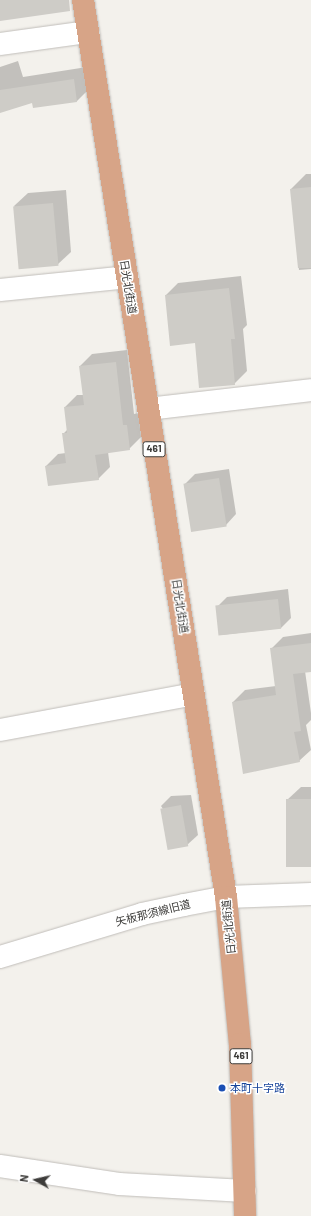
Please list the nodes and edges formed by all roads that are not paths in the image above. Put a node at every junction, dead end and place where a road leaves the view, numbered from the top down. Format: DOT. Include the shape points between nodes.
graph roads {
  1 [pos="83,0"];
  2 [pos="88,32"];
  3 [pos="0,44"];
  4 [pos="127,277"];
  5 [pos="0,290"];
  6 [pos="311,390"];
  7 [pos="148,409"];
  8 [pos="194,694"];
  9 [pos="0,730"];
  10 [pos="311,894"];
  11 [pos="226,897"];
  12 [pos="0,957"];
  13 [pos="0,1166"];
  14 [pos="245,1191"];
  15 [pos="245,1216"];
  1 -- 2 [label="highway, 日光北街道 / 461"];
  2 -- 3 [label="street"];
  2 -- 4 [label="highway, 日光北街道 / 461"];
  4 -- 5 [label="street"];
  4 -- 7 [label="highway, 日光北街道 / 461"];
  6 -- 7 [label="street"];
  7 -- 8 [label="highway, 日光北街道 / 461"];
  8 -- 9 [label="street"];
  8 -- 11 [label="highway, 日光北街道 / 461"];
  10 -- 11 [label="street, 矢板那須線旧道"];
  11 -- 12 [label="street, 矢板那須線旧道" via="142,914"];
  11 -- 14 [label="highway, 日光北街道 / 461" via="240,1044"];
  13 -- 14 [label="street" via="118,1184"];
  14 -- 15 [label="highway, 日光北街道 / 461"];
}
